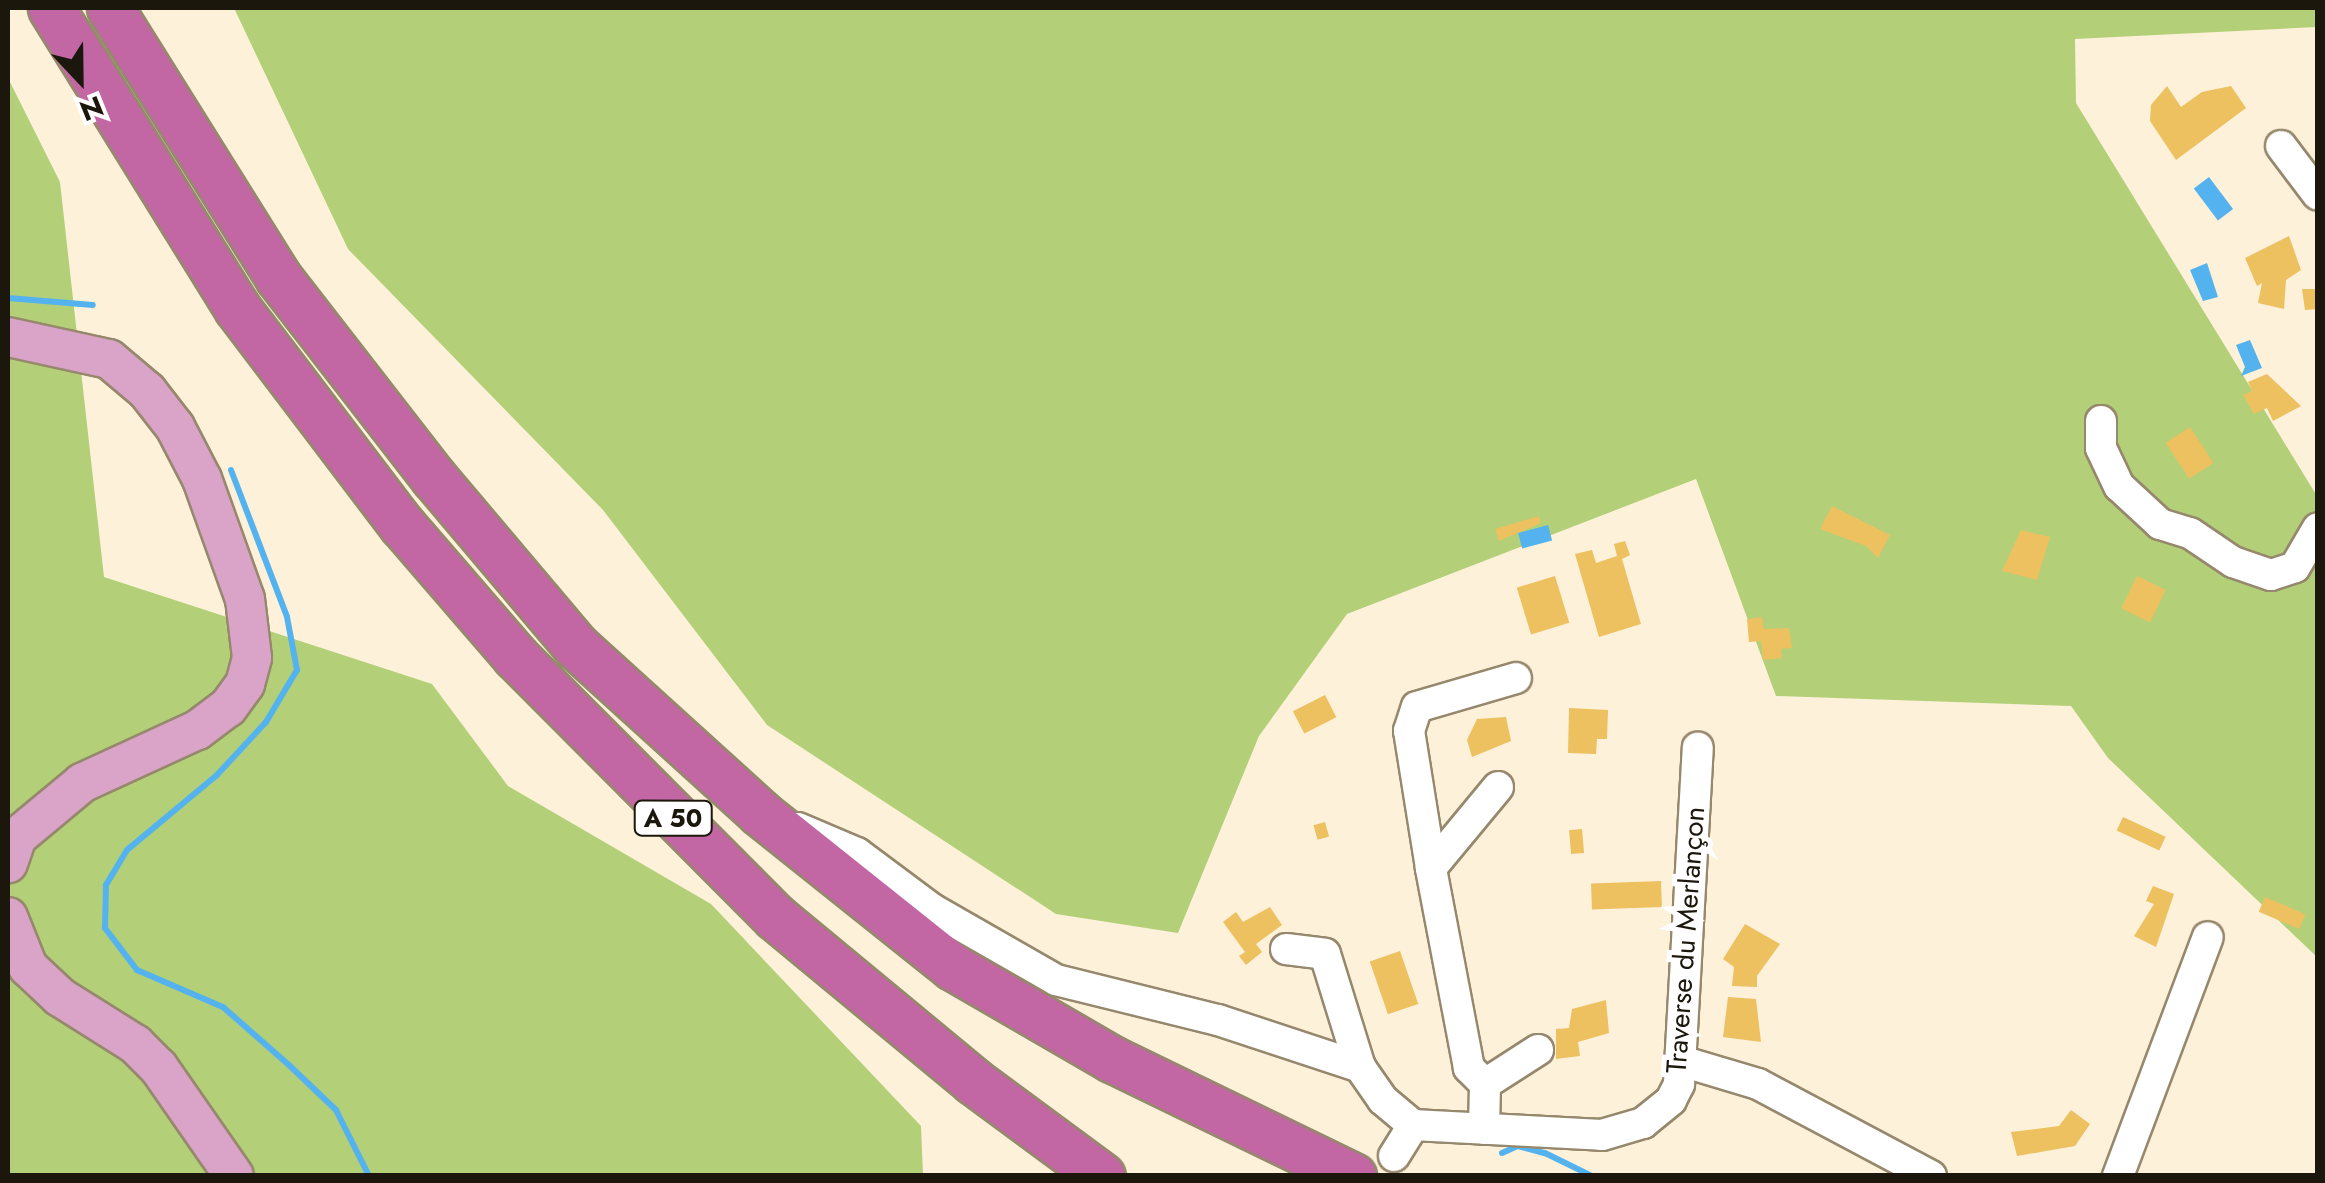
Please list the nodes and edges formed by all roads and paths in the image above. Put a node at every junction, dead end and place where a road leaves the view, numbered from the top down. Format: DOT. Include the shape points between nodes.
graph roads {
  1 [pos="51,8"];
  2 [pos="110,8"];
  3 [pos="2281,146"];
  4 [pos="2318,195"];
  5 [pos="8,337"];
  6 [pos="2101,421"];
  7 [pos="2318,528"];
  8 [pos="1516,678"];
  9 [pos="1698,748"];
  10 [pos="1498,787"];
  11 [pos="760,813"];
  12 [pos="8,864"];
  13 [pos="1431,868"];
  14 [pos="8,916"];
  15 [pos="2208,936"];
  16 [pos="1286,949"];
  17 [pos="1538,1050"];
  18 [pos="1681,1060"];
  19 [pos="1360,1067"];
  20 [pos="1485,1084"];
  21 [pos="1413,1125"];
  22 [pos="1484,1129"];
  23 [pos="1394,1156"];
  24 [pos="234,1176"];
  25 [pos="1102,1176"];
  26 [pos="1353,1176"];
  27 [pos="1931,1176"];
  28 [pos="2118,1176"];
  1 -- 25 [label="highway, A 50" via="237,308 402,525 515,656 788,929"];
  2 -- 11 [label="highway, A 50" via="278,277 434,478 576,646"];
  3 -- 4 [label="street"];
  5 -- 12 [label="main road" via="109,360 146,390 175,427 202,478 245,599 252,658 246,684 228,707 197,730 82,782 18,837"];
  6 -- 7 [label="street" via="2102,448 2119,486 2160,524 2190,533 2233,562 2271,575 2295,567"];
  8 -- 13 [label="street" via="1417,707 1409,730"];
  9 -- 18 [label="street, Traverse du Merlançon"];
  10 -- 13 [label="street"];
  11 -- 19 [label="street" via="857,853 932,909 1056,980 1218,1020"];
  11 -- 26 [label="highway, A 50" via="952,967 1112,1059"];
  13 -- 20 [label="street" via="1470,1068"];
  14 -- 24 [label="main road" via="28,966 159,1068"];
  15 -- 28 [label="street"];
  16 -- 19 [label="street" via="1326,954"];
  17 -- 20 [label="street"];
  18 -- 22 [label="street, Traverse du Merlançon" via="1670,1100 1626,1130"];
  18 -- 27 [label="street" via="1758,1084"];
  19 -- 21 [label="street" via="1383,1100"];
  20 -- 22 [label="street"];
  21 -- 22 [label="street, Traverse du Merlançon"];
  21 -- 23 [label="street"];
}
